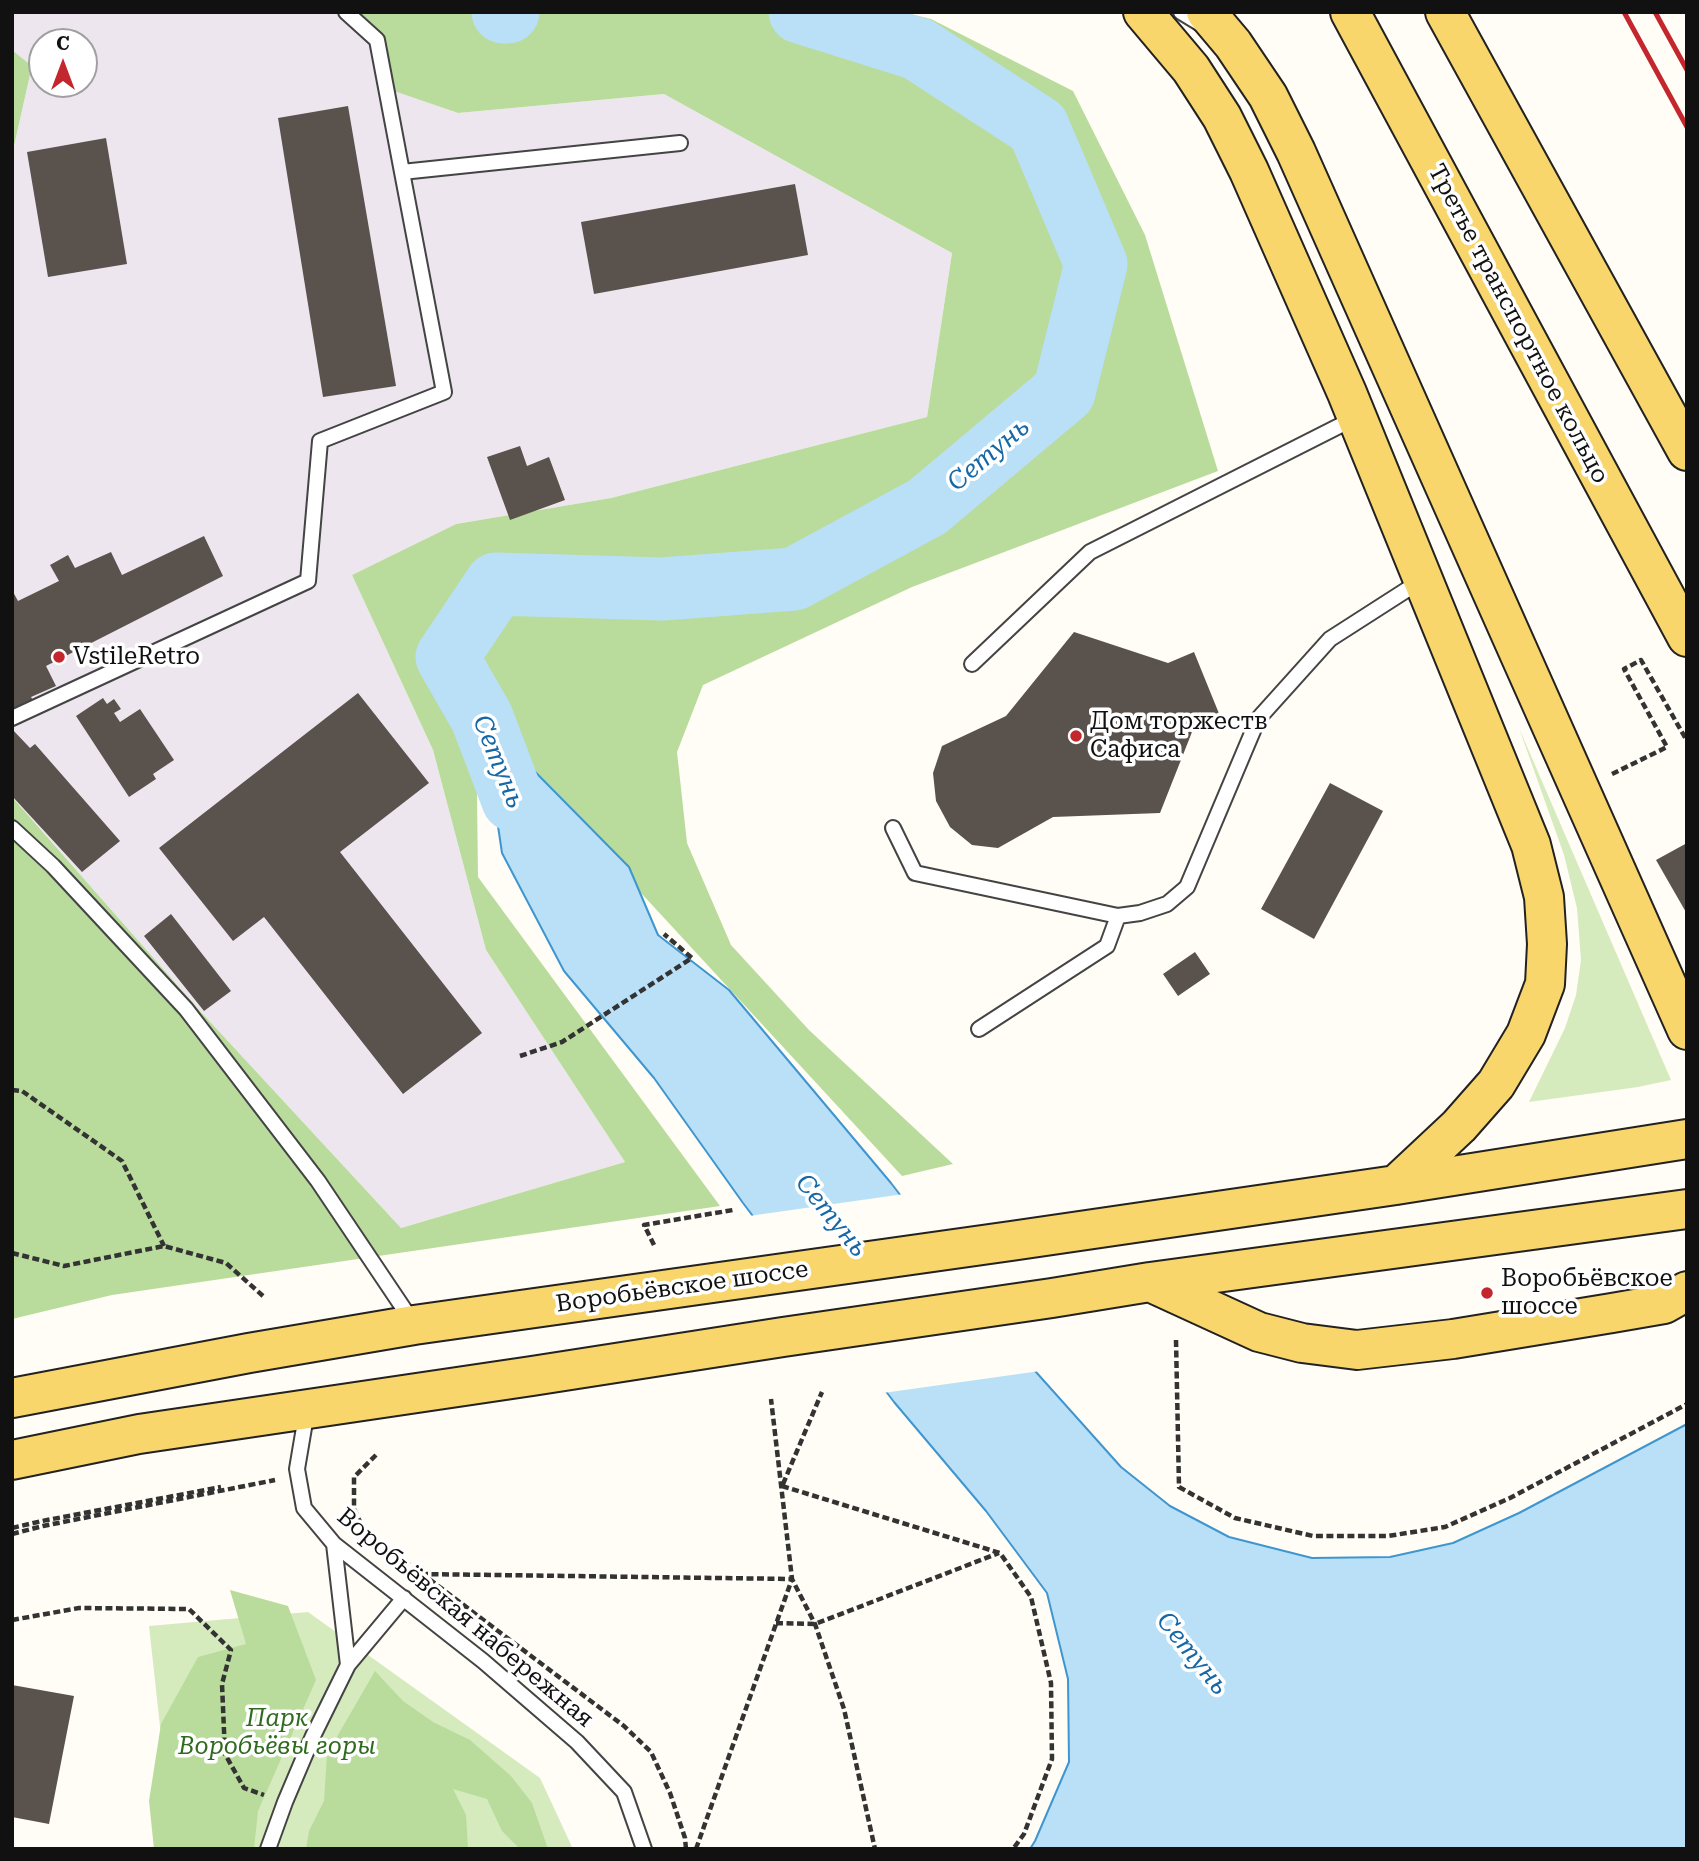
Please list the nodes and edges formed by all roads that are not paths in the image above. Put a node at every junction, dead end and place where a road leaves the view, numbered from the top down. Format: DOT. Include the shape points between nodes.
graph roads {
  1 [pos="346,12"];
  2 [pos="1143,12"];
  3 [pos="1181,12"];
  4 [pos="1206,12"];
  5 [pos="1350,12"];
  6 [pos="1445,12"];
  7 [pos="1233,44"];
  8 [pos="680,143"];
  9 [pos="402,172"];
  10 [pos="1357,417"];
  11 [pos="1687,451"];
  12 [pos="1423,579"];
  13 [pos="1687,637"];
  14 [pos="972,664"];
  15 [pos="12,719"];
  16 [pos="12,828"];
  17 [pos="892,828"];
  18 [pos="1118,916"];
  19 [pos="979,1029"];
  20 [pos="1687,1030"];
  21 [pos="1687,1139"];
  22 [pos="1396,1185"];
  23 [pos="1687,1209"];
  24 [pos="1150,1282"];
  25 [pos="1687,1291"];
  26 [pos="414,1325"];
  27 [pos="12,1398"];
  28 [pos="307,1409"];
  29 [pos="12,1460"];
  30 [pos="334,1544"];
  31 [pos="404,1598"];
  32 [pos="348,1665"];
  33 [pos="268,1849"];
  34 [pos="644,1849"];
  1 -- 9 [label="lane" via="377,40"];
  2 -- 10 [label="main road" via="1191,69 1222,117"];
  3 -- 7 [label="lane"];
  4 -- 7 [label="main road"];
  5 -- 13 [label="main road, Третье транспортное кольцо"];
  6 -- 11 [label="main road"];
  7 -- 20 [label="main road" via="1268,96 1296,152"];
  8 -- 9 [label="lane"];
  9 -- 15 [label="lane" via="444,392 320,441 308,581"];
  10 -- 12 [label="main road"];
  10 -- 14 [label="lane" via="1090,552"];
  12 -- 18 [label="lane" via="1330,639 1258,719 1187,887 1167,904"];
  12 -- 22 [label="main road" via="1531,845 1544,897 1545,984 1526,1034 1496,1084"];
  16 -- 26 [label="lane" via="186,1009 318,1181"];
  17 -- 18 [label="lane" via="915,873"];
  18 -- 19 [label="lane" via="1107,946"];
  21 -- 22 [label="main road, Воробьёвское шоссе"];
  22 -- 26 [label="main road, Воробьёвское шоссе"];
  23 -- 24 [label="main road"];
  24 -- 25 [label="main road" via="1259,1332 1357,1350 1612,1314 1664,1304"];
  24 -- 28 [label="main road"];
  26 -- 27 [label="main road, Воробьёвское шоссе"];
  28 -- 29 [label="main road" via="139,1434"];
  28 -- 30 [label="lane, Воробьёвская набережная" via="297,1469 304,1508"];
  30 -- 31 [label="lane, Воробьёвская набережная"];
  30 -- 32 [label="lane"];
  31 -- 32 [label="lane"];
  31 -- 34 [label="lane, Воробьёвская набережная" via="577,1741 624,1792"];
  32 -- 33 [label="lane" via="313,1736"];
}
